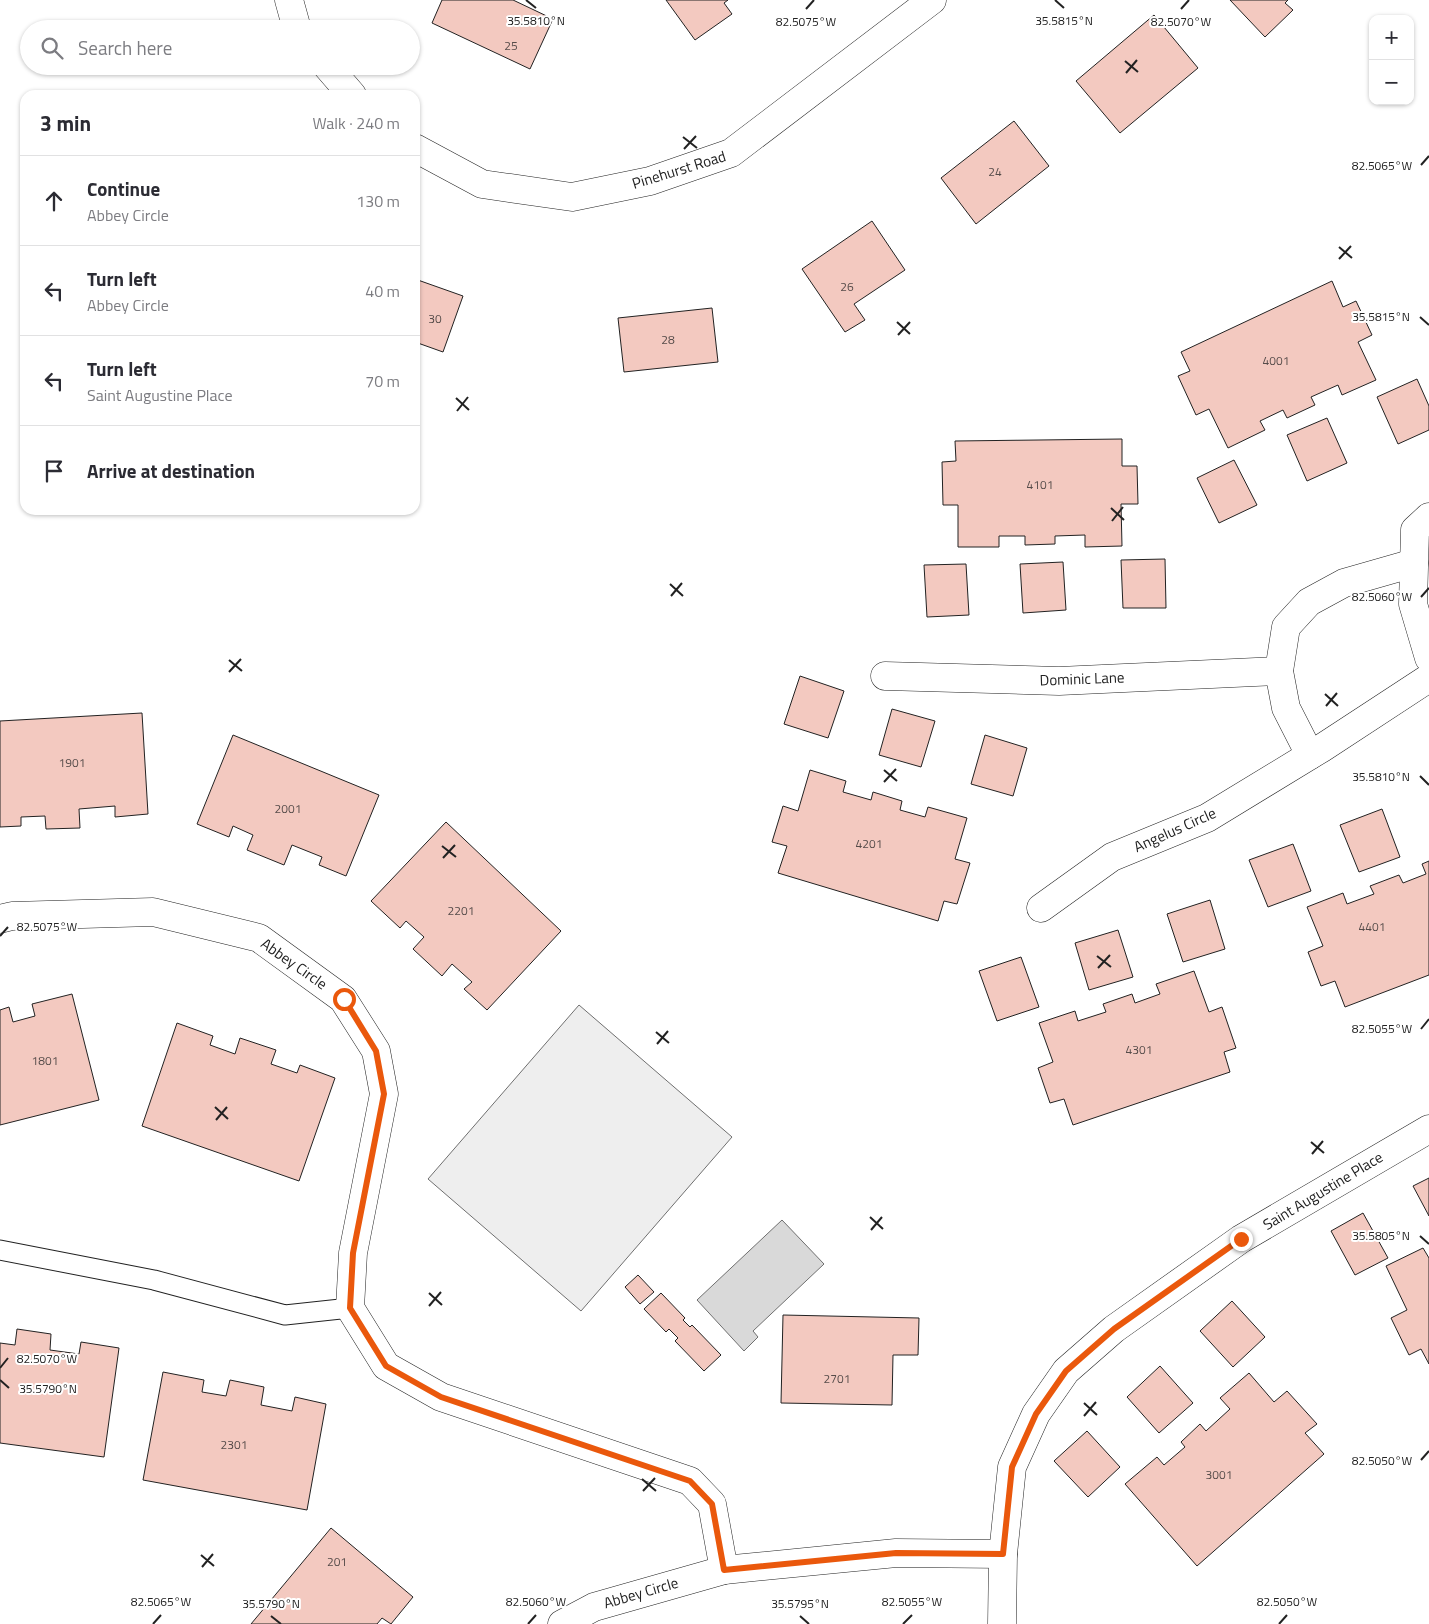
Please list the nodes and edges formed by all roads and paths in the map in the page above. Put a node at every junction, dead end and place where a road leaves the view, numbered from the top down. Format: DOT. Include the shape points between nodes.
graph roads {
  1 [pos="289,0"];
  2 [pos="932,0"];
  3 [pos="295,20"];
  4 [pos="334,75"];
  5 [pos="348,90"];
  6 [pos="420,151"];
  7 [pos="1429,517"];
  8 [pos="1414,563"];
  9 [pos="1429,658"];
  10 [pos="1279,671"];
  11 [pos="885,676"];
  12 [pos="1429,678"];
  13 [pos="1310,755"];
  14 [pos="1041,908"];
  15 [pos="0,919"];
  16 [pos="1429,1129"];
  17 [pos="0,1250"];
  18 [pos="350,1308"];
  19 [pos="1003,1554"];
  20 [pos="724,1570"];
  21 [pos="562,1624"];
  22 [pos="1002,1624"];
  1 -- 3 [label="street"];
  2 -- 6 [label="street, Pinehurst Road" via="732,154 650,181 572,197 563,196 482,184"];
  4 -- 5 [label="street"];
  7 -- 8 [label="street" via="1415,530"];
  8 -- 9 [label="street" via="1413,604"];
  8 -- 10 [label="street" via="1344,583 1309,602 1286,627"];
  10 -- 11 [label="street, Dominic Lane" via="1059,681"];
  10 -- 13 [label="street" via="1286,708"];
  12 -- 13 [label="street, Angelus Circle"];
  13 -- 14 [label="street, Angelus Circle" via="1207,818 1112,857"];
  15 -- 18 [label="street, Abbey Circle" via="153,912 259,938 344,999 376,1051 384,1094 353,1253"];
  16 -- 19 [label="street, Saint Augustine Place" via="1241,1239 1114,1329 1066,1371 1036,1414 1012,1467"];
  17 -- 18 [label="lane" via="154,1280 285,1315"];
  18 -- 20 [label="street" via="386,1366 441,1397 690,1481 712,1504"];
  19 -- 20 [label="street, Abbey Circle" via="896,1553"];
  19 -- 22 [label="street, Saint Augustine Place"];
  20 -- 21 [label="street, Abbey Circle" via="594,1607"];
}
